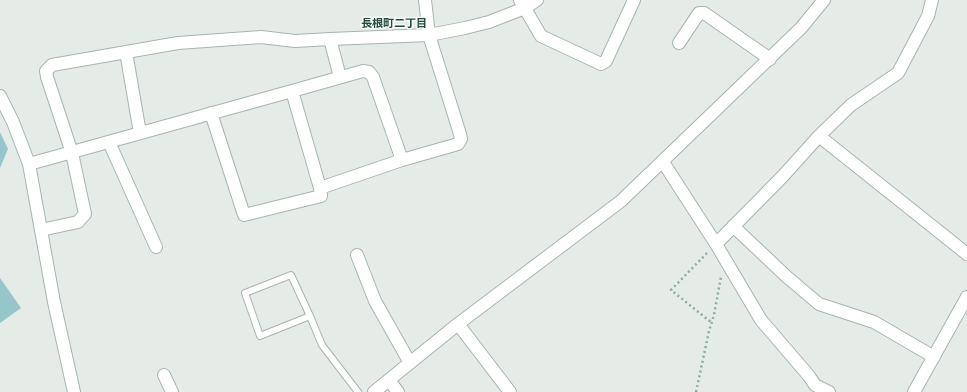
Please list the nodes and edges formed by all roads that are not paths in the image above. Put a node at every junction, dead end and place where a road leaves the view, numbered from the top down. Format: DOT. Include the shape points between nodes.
graph roads {
  1 [pos="424,0"];
  2 [pos="538,0"];
  3 [pos="634,0"];
  4 [pos="824,0"];
  5 [pos="932,0"];
  6 [pos="523,4"];
  7 [pos="429,35"];
  8 [pos="330,38"];
  9 [pos="678,43"];
  10 [pos="126,52"];
  11 [pos="770,59"];
  12 [pos="340,77"];
  13 [pos="292,91"];
  14 [pos="0,96"];
  15 [pos="211,113"];
  16 [pos="140,133"];
  17 [pos="819,136"];
  18 [pos="109,142"];
  19 [pos="72,152"];
  20 [pos="402,160"];
  21 [pos="663,162"];
  22 [pos="29,164"];
  23 [pos="320,188"];
  24 [pos="733,226"];
  25 [pos="41,230"];
  26 [pos="716,244"];
  27 [pos="156,247"];
  28 [pos="967,254"];
  29 [pos="358,255"];
  30 [pos="967,297"];
  31 [pos="310,316"];
  32 [pos="458,324"];
  33 [pos="934,357"];
  34 [pos="410,363"];
  35 [pos="164,375"];
  36 [pos="389,380"];
  37 [pos="74,392"];
  38 [pos="172,392"];
  39 [pos="358,392"];
  40 [pos="374,392"];
  41 [pos="398,392"];
  42 [pos="510,392"];
  43 [pos="828,392"];
  44 [pos="914,392"];
  1 -- 7 [label="street"];
  2 -- 6 [label="street"];
  3 -- 6 [label="street" via="606,61 601,64 541,36"];
  4 -- 11 [label="street"];
  5 -- 17 [label="street" via="928,16 898,73 851,105"];
  6 -- 7 [label="street" via="483,23"];
  7 -- 8 [label="street"];
  7 -- 20 [label="street" via="461,139 458,144"];
  8 -- 10 [label="street" via="296,41 261,37 178,43"];
  8 -- 12 [label="street"];
  9 -- 11 [label="street" via="699,13 704,13"];
  10 -- 16 [label="street"];
  10 -- 19 [label="street" via="52,65 46,71"];
  11 -- 21 [label="street"];
  12 -- 13 [label="street"];
  12 -- 20 [label="street" via="363,71 369,72 373,77"];
  13 -- 15 [label="street"];
  13 -- 23 [label="street"];
  14 -- 22 [label="street" via="14,122"];
  15 -- 16 [label="street"];
  15 -- 23 [label="street" via="244,215 321,196"];
  16 -- 18 [label="street"];
  17 -- 24 [label="street"];
  17 -- 28 [label="street"];
  18 -- 19 [label="street"];
  18 -- 27 [label="street"];
  19 -- 22 [label="street"];
  19 -- 25 [label="street" via="86,214 78,222"];
  20 -- 23 [label="street"];
  21 -- 26 [label="street"];
  21 -- 32 [label="street" via="621,201"];
  22 -- 25 [label="street"];
  24 -- 26 [label="street"];
  24 -- 33 [label="street" via="819,304 874,322"];
  25 -- 37 [label="street"];
  26 -- 43 [label="street" via="761,320 815,385"];
  29 -- 34 [label="street" via="375,301"];
  30 -- 33 [label="street"];
  31 -- 31 [label="lane" via="291,275 245,293 260,336"];
  31 -- 39 [label="lane" via="322,345"];
  32 -- 34 [label="street"];
  32 -- 42 [label="street"];
  33 -- 44 [label="street"];
  34 -- 36 [label="street"];
  35 -- 38 [label="street"];
  36 -- 40 [label="street"];
  36 -- 41 [label="street"];
}
